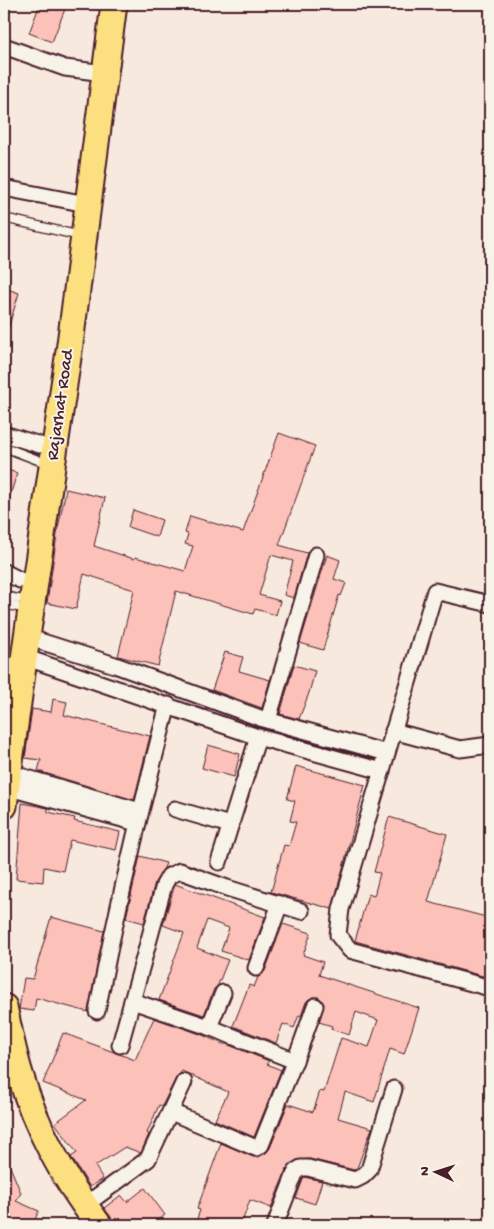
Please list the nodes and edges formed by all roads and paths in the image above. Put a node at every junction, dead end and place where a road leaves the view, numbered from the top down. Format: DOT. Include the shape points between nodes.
graph roads {
  1 [pos="102,4"];
  2 [pos="114,4"];
  3 [pos="4,46"];
  4 [pos="99,72"];
  5 [pos="4,188"];
  6 [pos="76,202"];
  7 [pos="4,218"];
  8 [pos="72,234"];
  9 [pos="4,434"];
  10 [pos="4,447"];
  11 [pos="39,452"];
  12 [pos="316,555"];
  13 [pos="11,593"];
  14 [pos="490,604"];
  15 [pos="25,647"];
  16 [pos="85,655"];
  17 [pos="78,676"];
  18 [pos="4,683"];
  19 [pos="171,695"];
  20 [pos="266,720"];
  21 [pos="393,731"];
  22 [pos="258,737"];
  23 [pos="490,745"];
  24 [pos="387,753"];
  25 [pos="382,771"];
  26 [pos="6,788"];
  27 [pos="175,809"];
  28 [pos="139,817"];
  29 [pos="230,825"];
  30 [pos="219,862"];
  31 [pos="280,904"];
  32 [pos="301,911"];
  33 [pos="256,968"];
  34 [pos="490,988"];
  35 [pos="223,993"];
  36 [pos="132,1001"];
  37 [pos="314,1006"];
  38 [pos="4,1007"];
  39 [pos="97,1011"];
  40 [pos="209,1027"];
  41 [pos="120,1045"];
  42 [pos="295,1061"];
  43 [pos="4,1078"];
  44 [pos="184,1082"];
  45 [pos="394,1090"];
  46 [pos="171,1112"];
  47 [pos="87,1219"];
  48 [pos="275,1225"];
  1 -- 4 [label="main road, Rajarhat Road"];
  2 -- 4 [label="main road, Rajarhat Road"];
  3 -- 4 [label="street" via="65,68"];
  4 -- 6 [label="main road, Rajarhat Road"];
  4 -- 15 [label="main road, Rajarhat Road" via="70,344"];
  5 -- 6 [label="street"];
  6 -- 8 [label="main road, Rajarhat Road"];
  7 -- 8 [label="lane"];
  8 -- 11 [label="main road, Rajarhat Road"];
  9 -- 11 [label="street"];
  10 -- 11 [label="lane"];
  11 -- 13 [label="main road, Rajarhat Road"];
  12 -- 20 [label="street"];
  13 -- 18 [label="main road, Rajarhat Road"];
  14 -- 21 [label="street" via="435,591"];
  15 -- 16 [label="street"];
  15 -- 17 [label="street"];
  15 -- 26 [label="main road, Rajarhat Road"];
  16 -- 17 [label="street"];
  16 -- 19 [label="street"];
  17 -- 19 [label="street"];
  19 -- 20 [label="street"];
  19 -- 22 [label="street"];
  19 -- 28 [label="street"];
  20 -- 22 [label="lane"];
  20 -- 24 [label="street"];
  21 -- 23 [label="street" via="460,749"];
  21 -- 24 [label="street"];
  22 -- 25 [label="street"];
  22 -- 29 [label="street"];
  24 -- 25 [label="street"];
  25 -- 34 [label="street" via="341,909 338,935 350,950"];
  26 -- 28 [label="street"];
  27 -- 29 [label="street"];
  28 -- 39 [label="street"];
  29 -- 30 [label="street"];
  31 -- 32 [label="street"];
  31 -- 33 [label="street"];
  31 -- 36 [label="street" via="180,871 169,876"];
  35 -- 40 [label="street"];
  36 -- 40 [label="street"];
  36 -- 41 [label="street"];
  37 -- 42 [label="street"];
  38 -- 47 [label="main road" via="19,1074 30,1105"];
  40 -- 42 [label="street"];
  42 -- 46 [label="street" via="261,1145 256,1148"];
  43 -- 47 [label="main road" via="23,1131 51,1187"];
  44 -- 46 [label="street"];
  45 -- 48 [label="street" via="369,1170 354,1180 308,1168 296,1170"];
  46 -- 47 [label="street" via="148,1159"];
}
